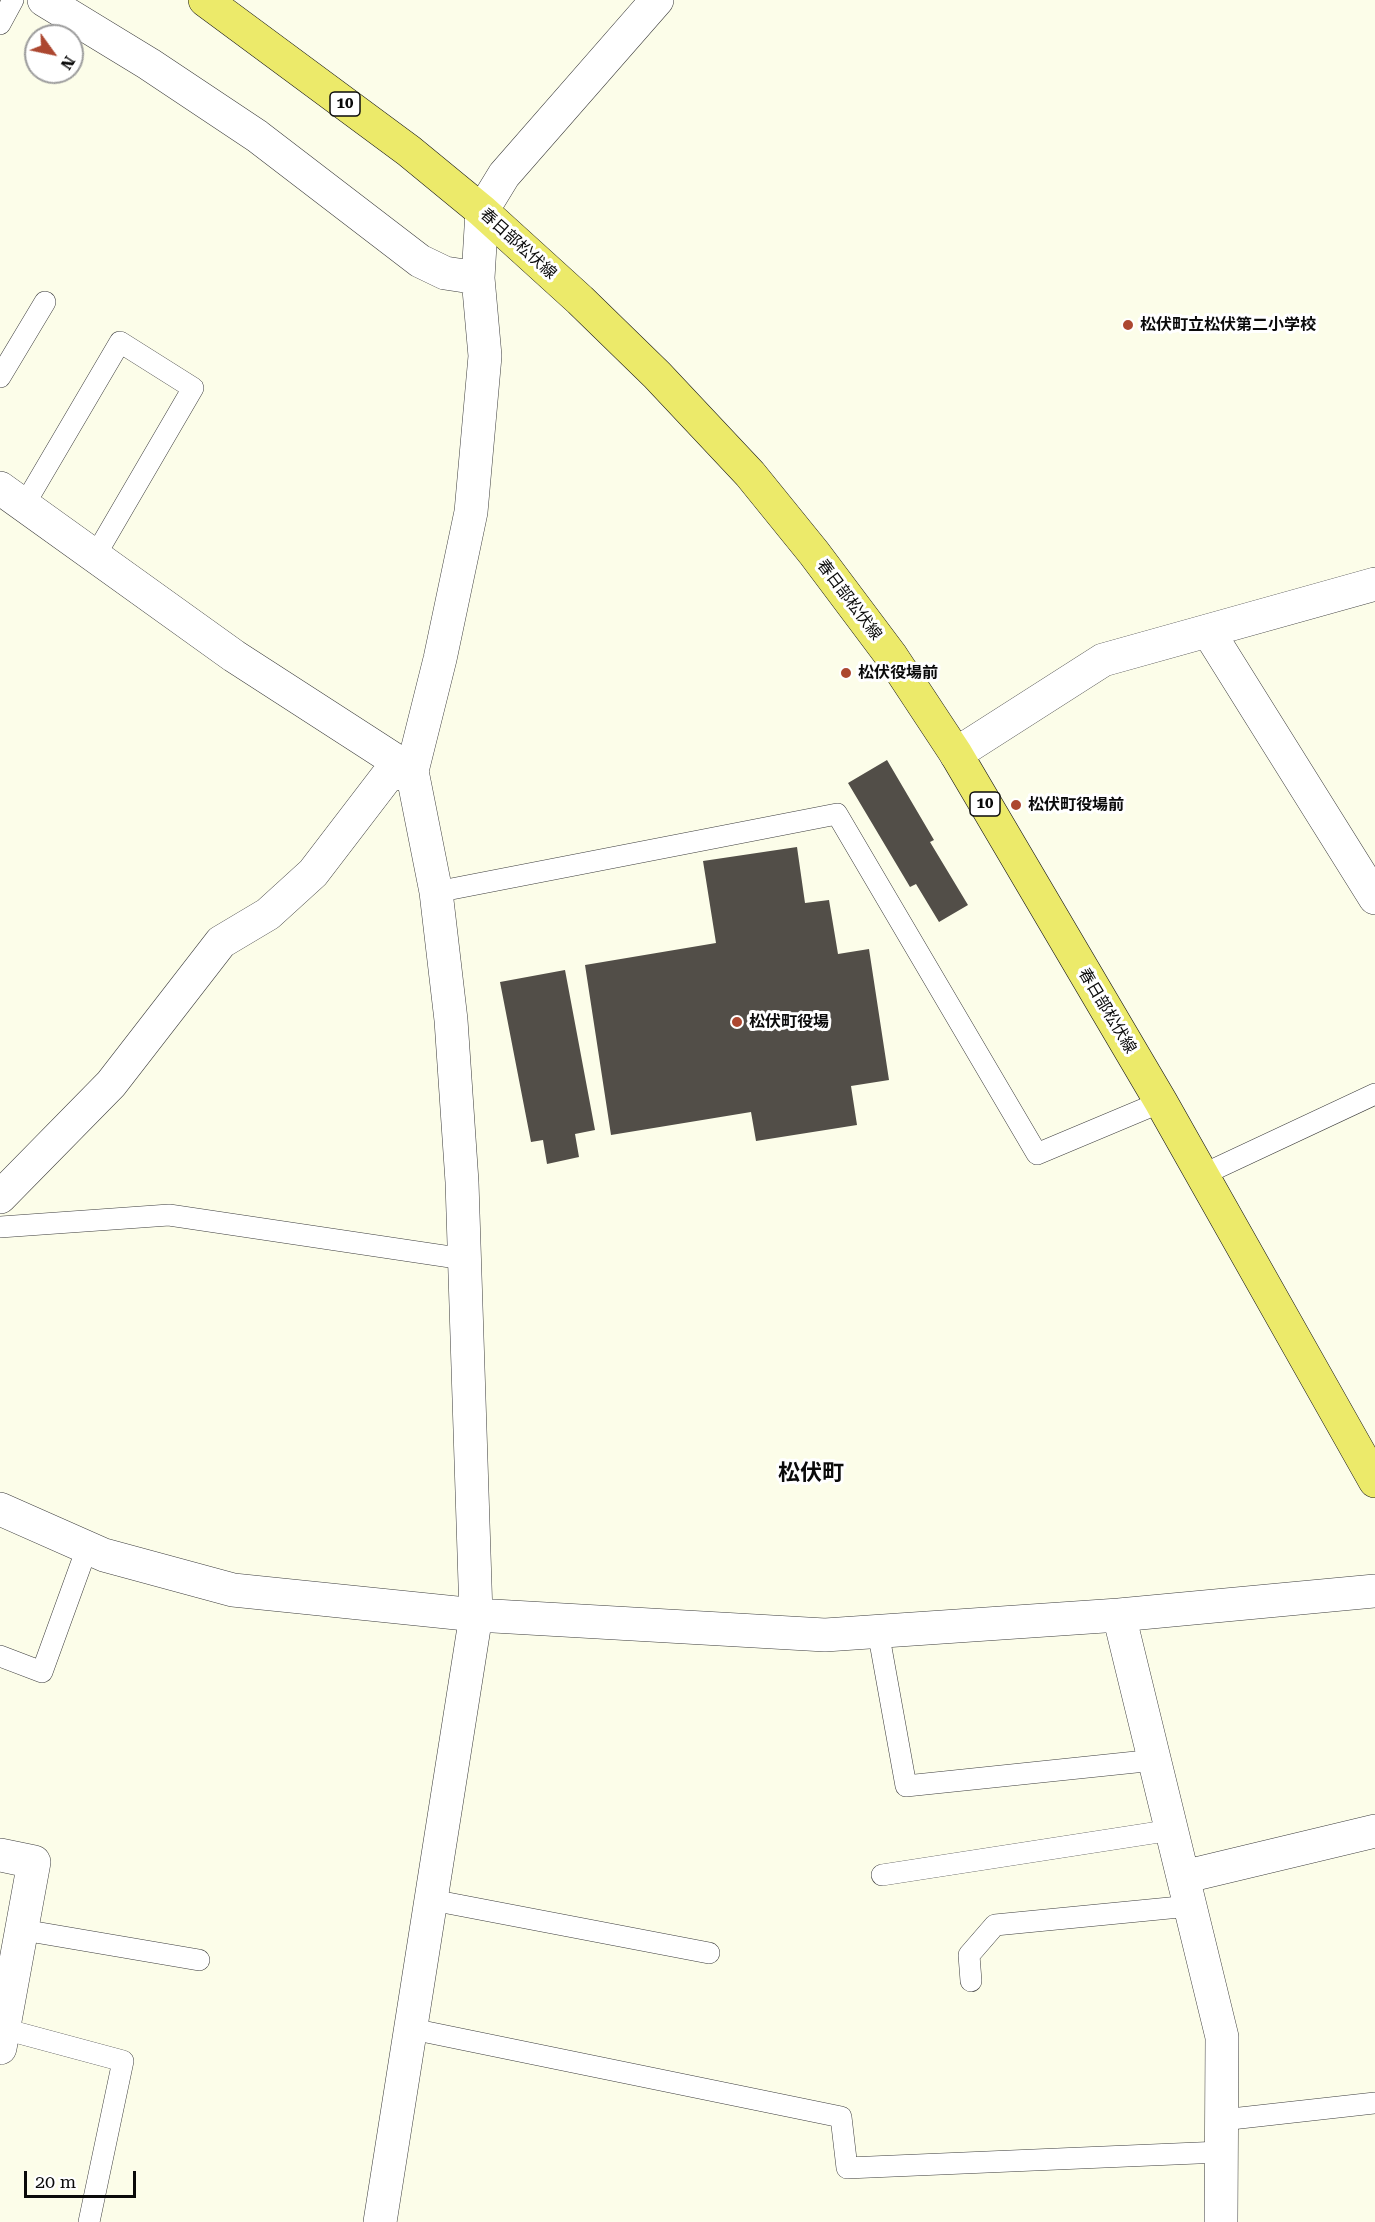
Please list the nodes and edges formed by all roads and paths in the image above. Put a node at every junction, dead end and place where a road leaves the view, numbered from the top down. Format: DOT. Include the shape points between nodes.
graph roads {
  1 [pos="13,0"];
  2 [pos="44,0"];
  3 [pos="205,0"];
  4 [pos="657,0"];
  5 [pos="0,24"];
  6 [pos="482,211"];
  7 [pos="478,278"];
  8 [pos="45,302"];
  9 [pos="0,377"];
  10 [pos="12,498"];
  11 [pos="95,556"];
  12 [pos="1375,584"];
  13 [pos="1208,631"];
  14 [pos="956,754"];
  15 [pos="411,771"];
  16 [pos="436,892"];
  17 [pos="1375,898"];
  18 [pos="1375,1094"];
  19 [pos="1161,1102"];
  20 [pos="1202,1176"];
  21 [pos="0,1197"];
  22 [pos="0,1227"];
  23 [pos="464,1259"];
  24 [pos="1375,1481"];
  25 [pos="0,1509"];
  26 [pos="87,1548"];
  27 [pos="1375,1591"];
  28 [pos="476,1615"];
  29 [pos="1119,1615"];
  30 [pos="878,1631"];
  31 [pos="0,1656"];
  32 [pos="1155,1760"];
  33 [pos="1172,1830"];
  34 [pos="1375,1831"];
  35 [pos="0,1855"];
  36 [pos="882,1875"];
  37 [pos="1187,1891"];
  38 [pos="432,1900"];
  39 [pos="23,1930"];
  40 [pos="709,1953"];
  41 [pos="199,1960"];
  42 [pos="971,1981"];
  43 [pos="411,2029"];
  44 [pos="2,2039"];
  45 [pos="1375,2103"];
  46 [pos="1221,2136"];
  47 [pos="89,2222"];
  48 [pos="380,2222"];
  49 [pos="1221,2222"];
  1 -- 5 [label="lane"];
  2 -- 7 [label="street" via="257,136 420,261 445,273"];
  3 -- 6 [label="main road, 春日部松伏線 / 10" via="409,151"];
  4 -- 6 [label="street" via="504,174"];
  6 -- 7 [label="street"];
  6 -- 14 [label="main road, 春日部松伏線 / 10" via="657,375 750,474 891,657"];
  7 -- 15 [label="street" via="485,356 471,513"];
  8 -- 9 [label="lane"];
  10 -- 11 [label="street"];
  10 -- 11 [label="lane" via="120,342 194,388"];
  11 -- 15 [label="street" via="234,656"];
  12 -- 13 [label="street"];
  13 -- 14 [label="street" via="1103,660"];
  13 -- 17 [label="street"];
  14 -- 19 [label="main road, 春日部松伏線 / 10"];
  15 -- 16 [label="street"];
  15 -- 21 [label="street" via="388,774 313,873 268,914 221,942 111,1084"];
  16 -- 19 [label="lane" via="837,814 1037,1154"];
  16 -- 23 [label="street" via="451,1020"];
  18 -- 20 [label="lane"];
  19 -- 20 [label="main road, 春日部松伏線 / 10"];
  20 -- 24 [label="main road, 春日部松伏線 / 10"];
  22 -- 23 [label="lane" via="169,1215"];
  23 -- 28 [label="street"];
  25 -- 26 [label="street"];
  26 -- 28 [label="street" via="233,1590"];
  26 -- 31 [label="lane" via="42,1671"];
  27 -- 29 [label="street"];
  28 -- 30 [label="street" via="825,1635"];
  28 -- 38 [label="street"];
  29 -- 30 [label="street"];
  29 -- 32 [label="street"];
  30 -- 32 [label="lane" via="906,1786"];
  32 -- 33 [label="street"];
  33 -- 36 [label="lane"];
  33 -- 37 [label="street"];
  34 -- 37 [label="street"];
  35 -- 39 [label="street" via="34,1862"];
  37 -- 42 [label="lane" via="995,1925 969,1954"];
  37 -- 46 [label="street" via="1222,2037"];
  38 -- 40 [label="lane"];
  38 -- 43 [label="street"];
  39 -- 41 [label="lane"];
  39 -- 44 [label="street"];
  43 -- 46 [label="lane" via="841,2117 847,2168"];
  43 -- 48 [label="street"];
  44 -- 47 [label="lane" via="123,2061"];
  45 -- 46 [label="lane"];
  46 -- 49 [label="street"];
}
